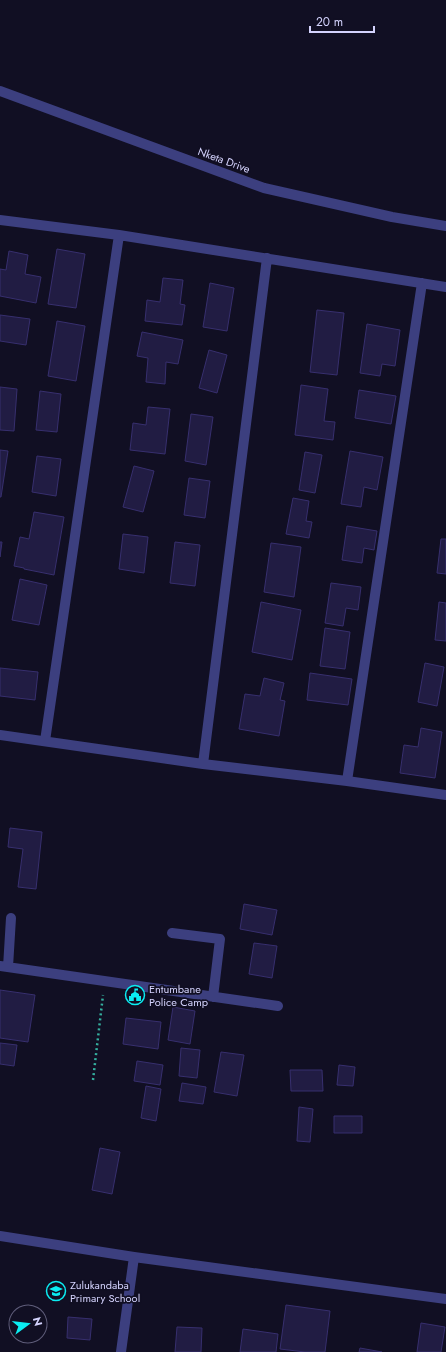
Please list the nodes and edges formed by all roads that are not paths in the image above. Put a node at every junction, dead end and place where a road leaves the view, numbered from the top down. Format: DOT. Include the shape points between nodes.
graph roads {
  1 [pos="0,91"];
  2 [pos="0,220"];
  3 [pos="446,226"];
  4 [pos="119,235"];
  5 [pos="267,258"];
  6 [pos="422,283"];
  7 [pos="446,286"];
  8 [pos="0,735"];
  9 [pos="46,741"];
  10 [pos="203,764"];
  11 [pos="347,781"];
  12 [pos="446,795"];
  13 [pos="11,918"];
  14 [pos="172,933"];
  15 [pos="4,966"];
  16 [pos="213,996"];
  17 [pos="278,1006"];
  18 [pos="0,1236"];
  19 [pos="134,1257"];
  20 [pos="446,1299"];
  21 [pos="121,1352"];
  1 -- 3 [label="street, Nketa Drive" via="264,188 392,217"];
  2 -- 4 [label="street"];
  4 -- 5 [label="street"];
  4 -- 9 [label="street"];
  5 -- 6 [label="street"];
  5 -- 10 [label="street"];
  6 -- 7 [label="street"];
  6 -- 11 [label="street"];
  8 -- 9 [label="street"];
  9 -- 10 [label="street"];
  10 -- 11 [label="street"];
  11 -- 12 [label="street"];
  13 -- 15 [label="street"];
  14 -- 16 [label="street" via="220,939"];
  15 -- 16 [label="street"];
  16 -- 17 [label="street"];
  18 -- 19 [label="street"];
  19 -- 20 [label="street"];
  19 -- 21 [label="street"];
}
